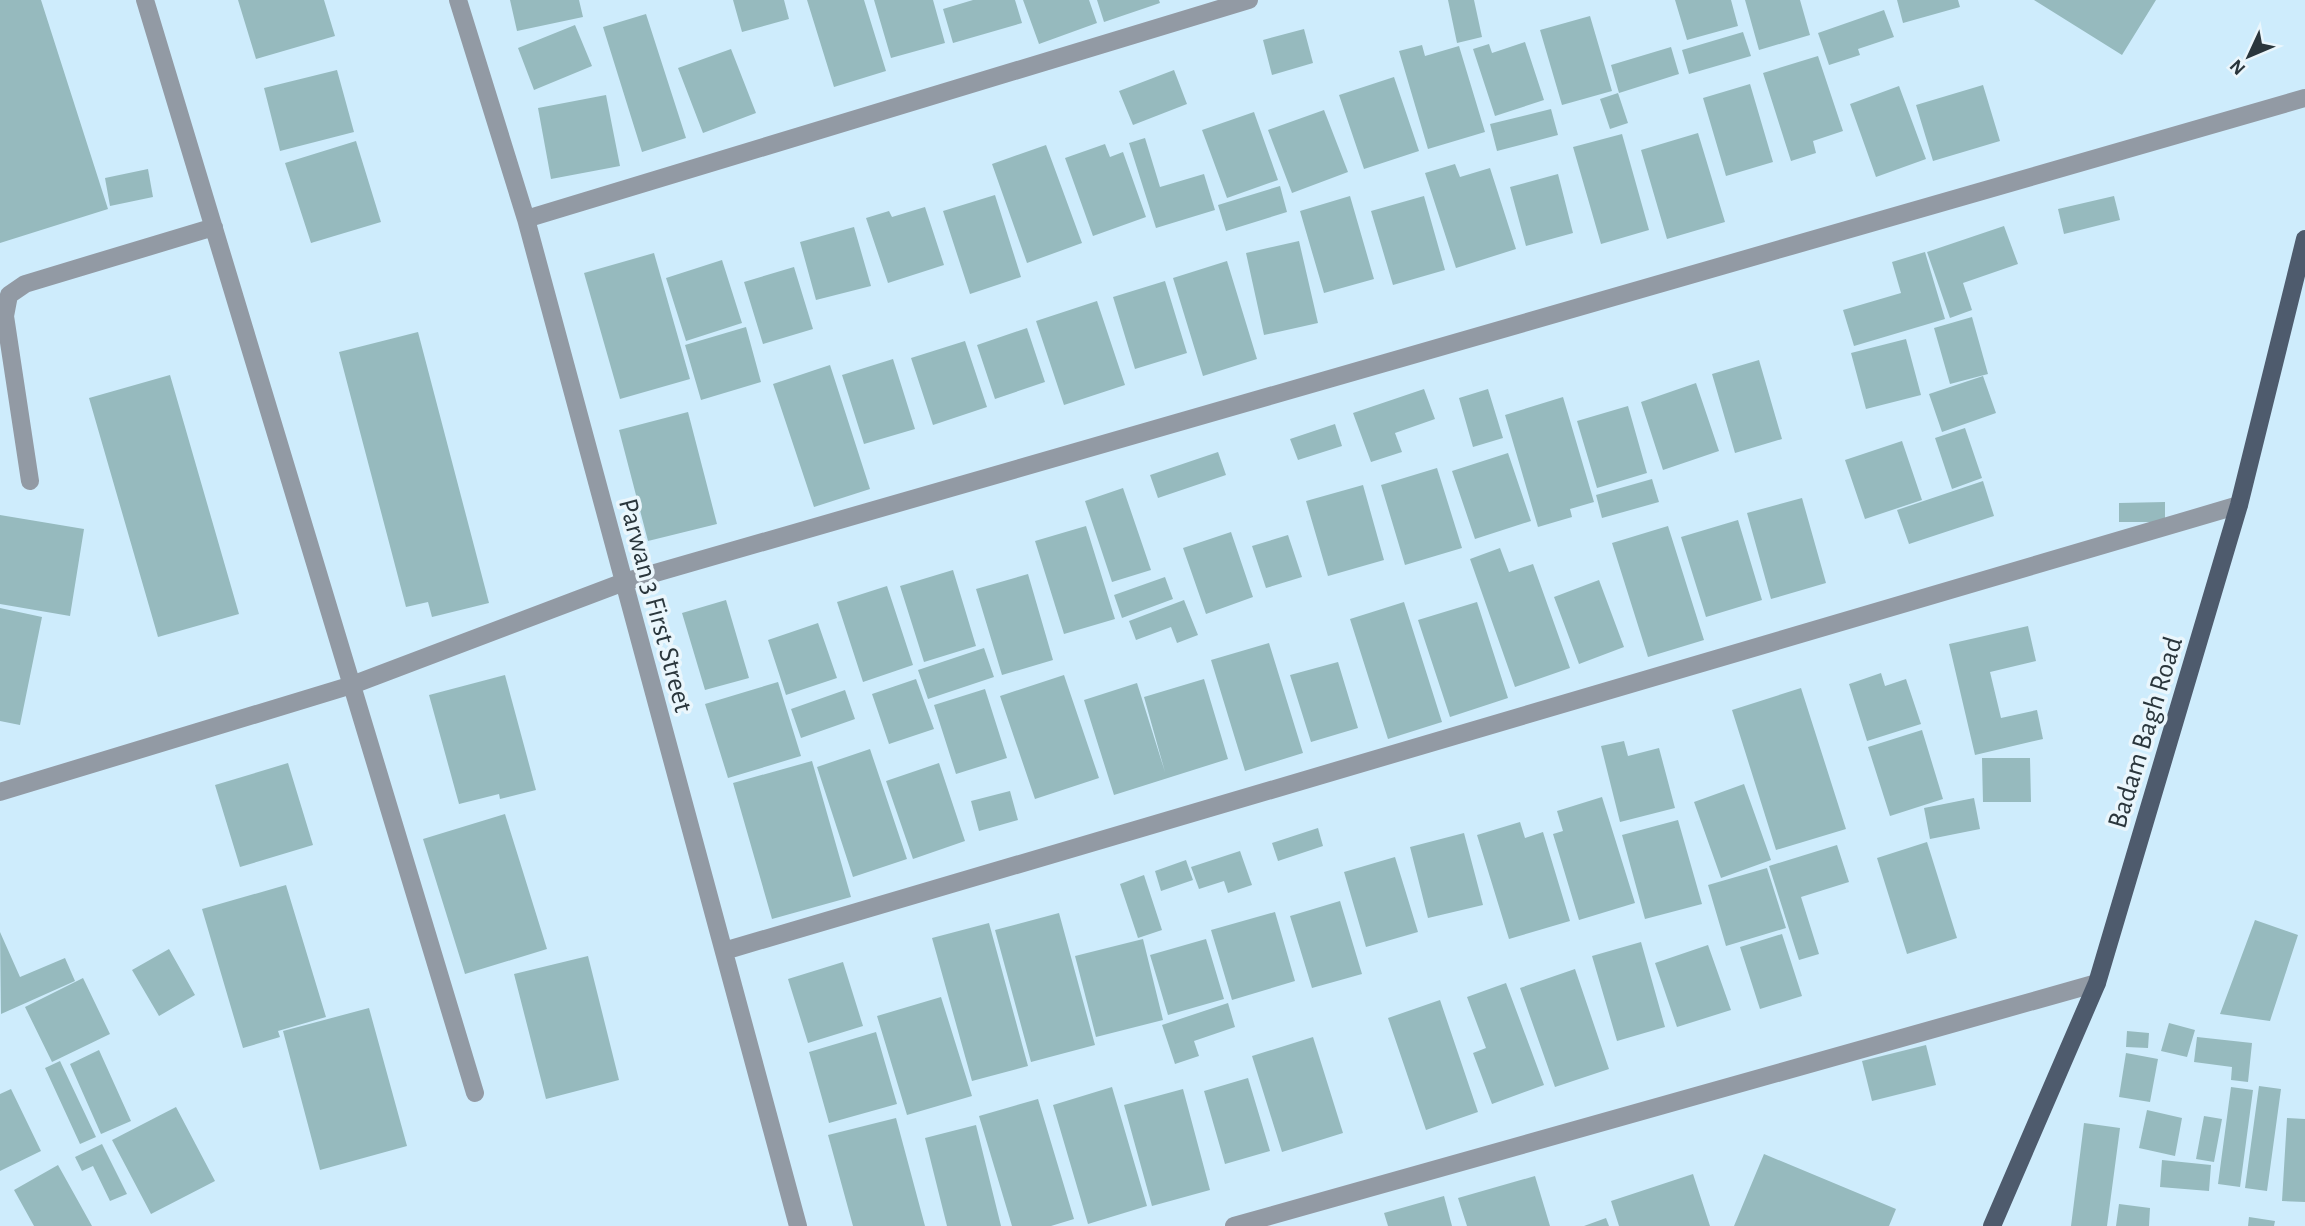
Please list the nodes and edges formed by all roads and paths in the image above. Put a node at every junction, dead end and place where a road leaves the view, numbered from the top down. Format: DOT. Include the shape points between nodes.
graph roads {
  1 [pos="145,0"];
  2 [pos="458,0"];
  3 [pos="1249,0"];
  4 [pos="2305,98"];
  5 [pos="526,219"];
  6 [pos="214,227"];
  7 [pos="2305,239"];
  8 [pos="30,481"];
  9 [pos="2239,505"];
  10 [pos="624,582"];
  11 [pos="352,685"];
  12 [pos="0,792"];
  13 [pos="724,951"];
  14 [pos="2097,983"];
  15 [pos="475,1093"];
  16 [pos="798,1226"];
  17 [pos="1234,1226"];
  18 [pos="1992,1226"];
  1 -- 6 [label="street"];
  2 -- 5 [label="street, Parwan 3 First Street"];
  3 -- 5 [label="street"];
  4 -- 10 [label="street"];
  5 -- 10 [label="street, Parwan 3 First Street"];
  6 -- 8 [label="street" via="25,284 9,295 5,316"];
  6 -- 11 [label="street"];
  7 -- 9 [label="main road, Badam Bagh Road"];
  9 -- 13 [label="street"];
  9 -- 14 [label="main road, Badam Bagh Road"];
  10 -- 11 [label="street"];
  10 -- 13 [label="street, Parwan 3 First Street"];
  11 -- 12 [label="street"];
  11 -- 15 [label="street"];
  13 -- 16 [label="street, Parwan 3 First Street"];
  14 -- 17 [label="street"];
  14 -- 18 [label="main road, Badam Bagh Road"];
}
